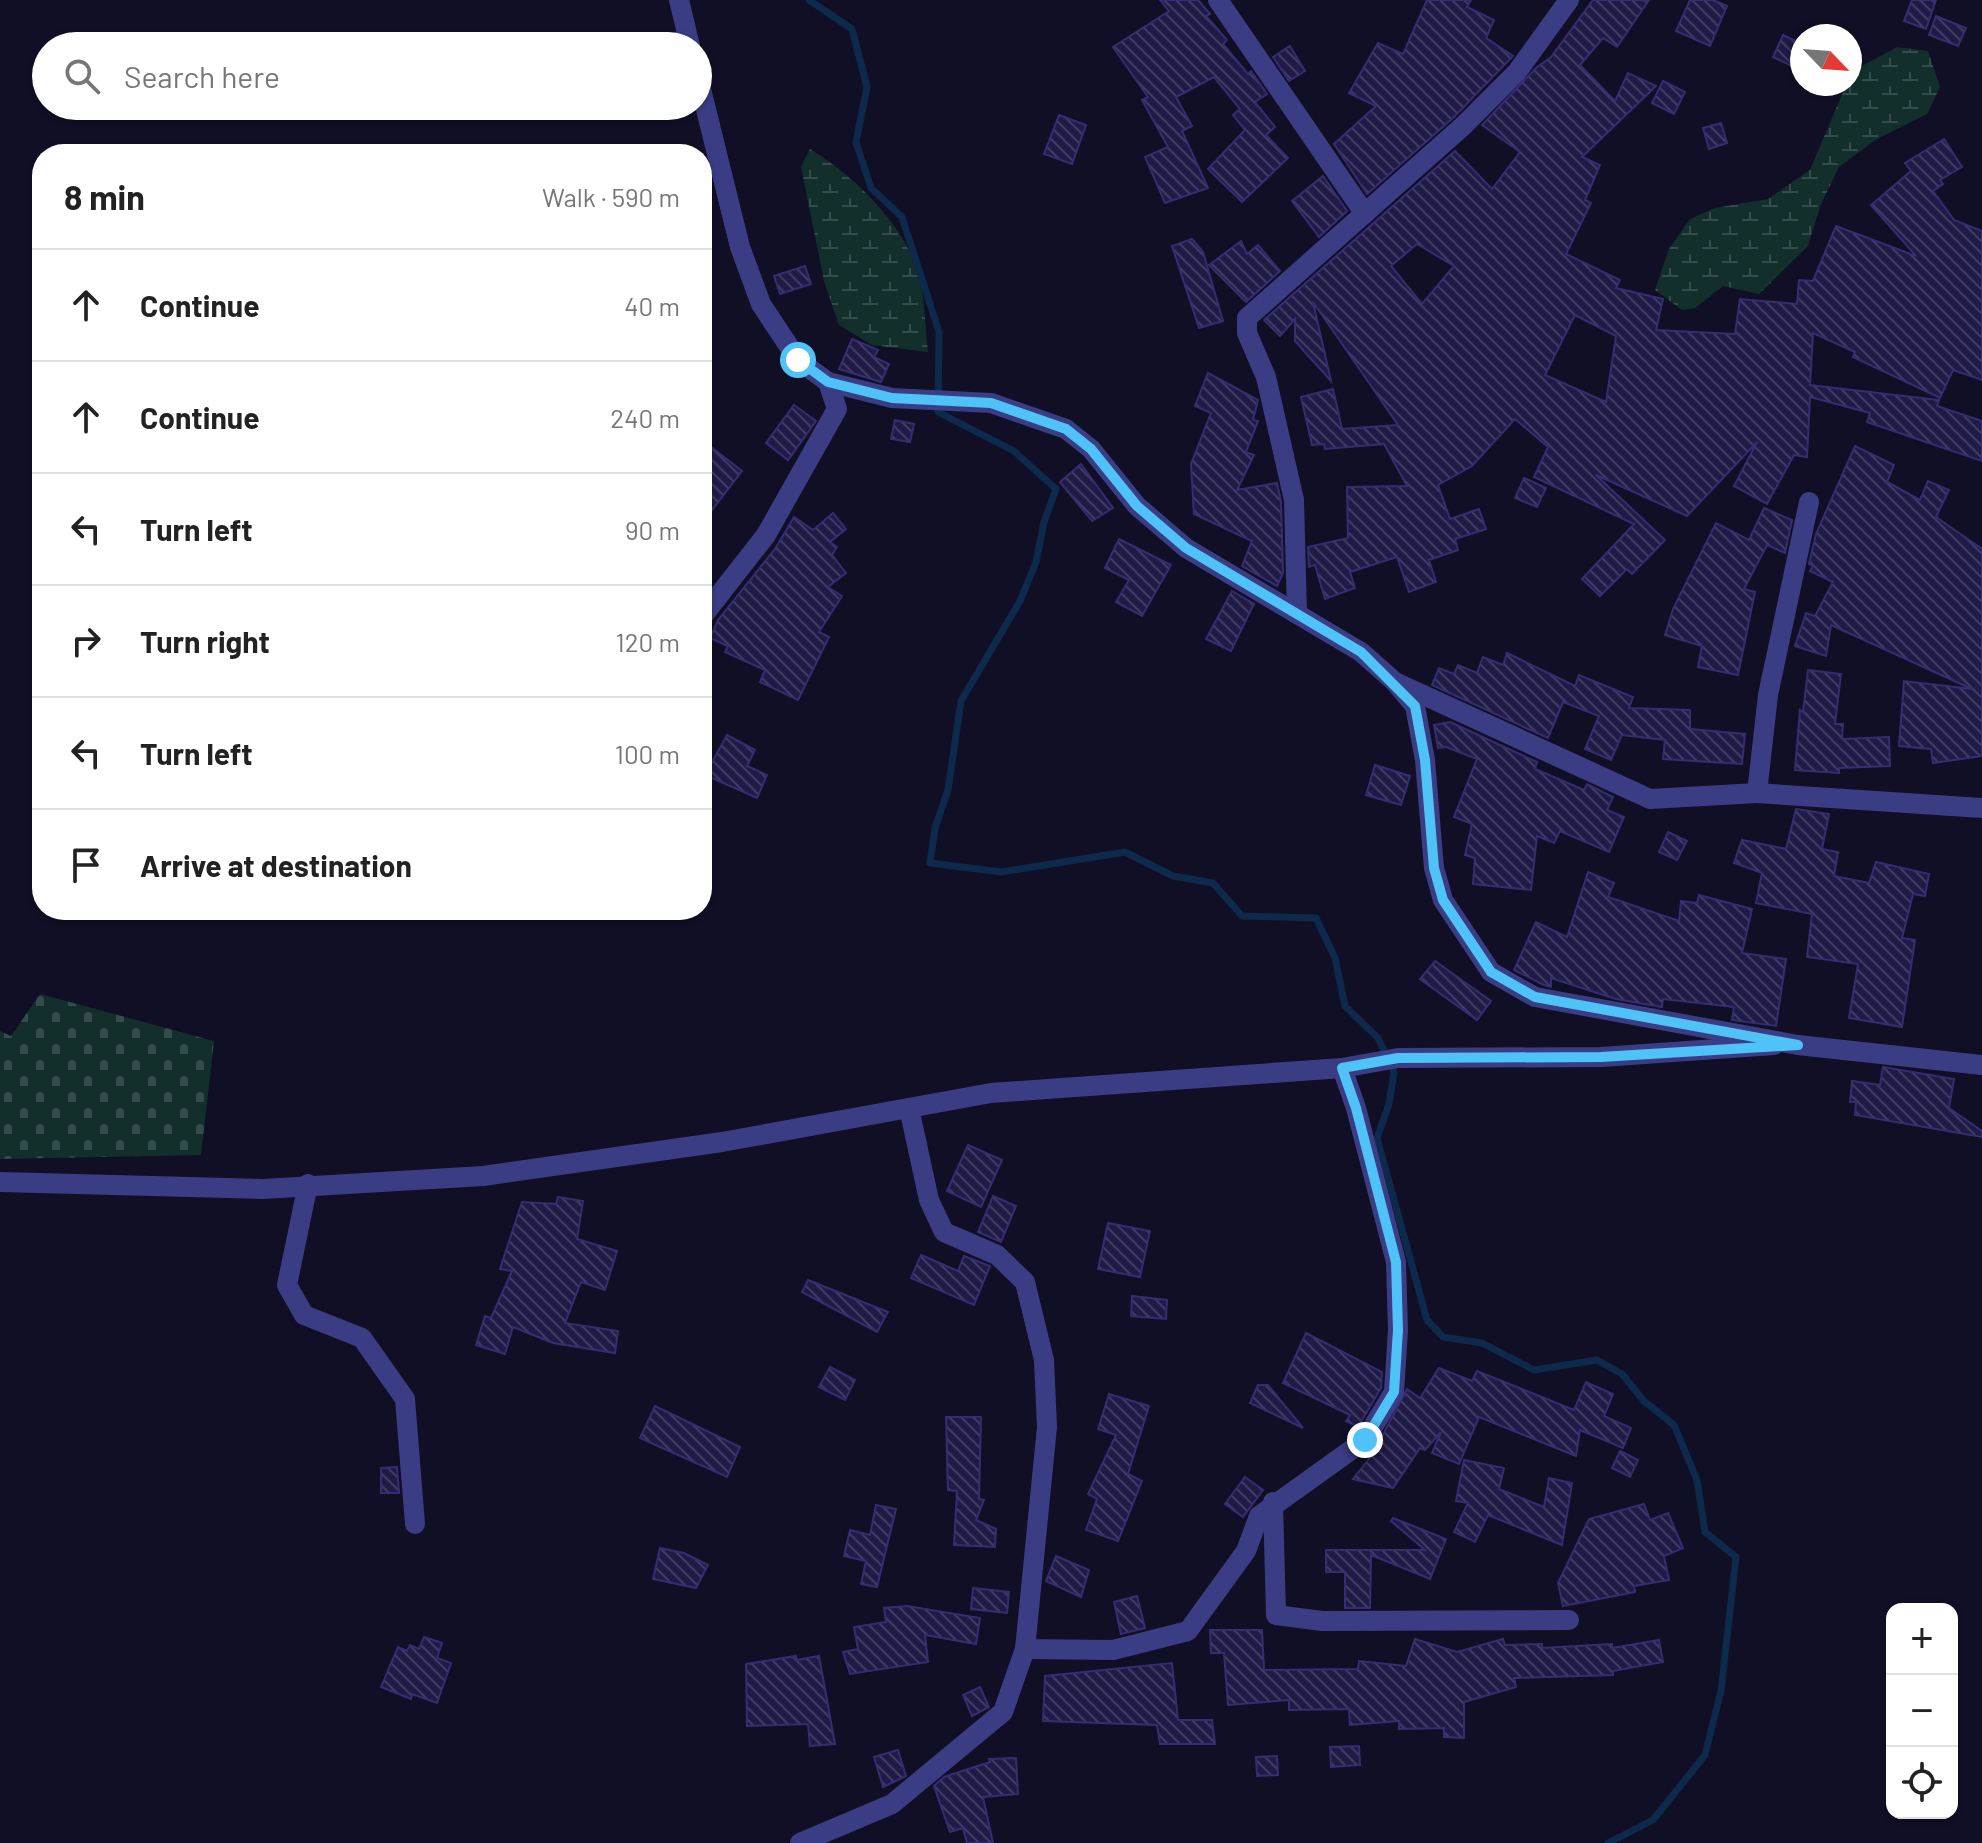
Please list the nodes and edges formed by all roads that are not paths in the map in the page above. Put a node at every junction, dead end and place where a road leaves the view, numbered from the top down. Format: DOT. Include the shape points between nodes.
graph roads {
  1 [pos="679,0"];
  2 [pos="1218,0"];
  3 [pos="1569,0"];
  4 [pos="687,32"];
  5 [pos="709,120"];
  6 [pos="1365,214"];
  7 [pos="828,382"];
  8 [pos="1809,502"];
  9 [pos="712,604"];
  10 [pos="1297,614"];
  11 [pos="1395,682"];
  12 [pos="1757,793"];
  13 [pos="1982,808"];
  14 [pos="1798,1045"];
  15 [pos="1982,1065"];
  16 [pos="1342,1068"];
  17 [pos="909,1108"];
  18 [pos="0,1182"];
  19 [pos="308,1184"];
  20 [pos="1273,1502"];
  21 [pos="415,1524"];
  22 [pos="1569,1620"];
  23 [pos="1025,1649"];
  24 [pos="800,1843"];
  1 -- 4 [label="street"];
  2 -- 6 [label="street"];
  3 -- 6 [label="street" via="1517,72"];
  5 -- 7 [label="street" via="740,247 761,304 798,360"];
  6 -- 10 [label="street" via="1247,318 1294,500"];
  7 -- 9 [label="street" via="837,409 766,535"];
  7 -- 10 [label="street" via="892,398 991,403 1066,429 1091,449 1137,506 1186,548"];
  8 -- 12 [label="street" via="1768,695"];
  10 -- 11 [label="street" via="1361,652"];
  11 -- 12 [label="street" via="1650,799"];
  11 -- 14 [label="street" via="1415,706 1434,868 1443,900 1491,972 1535,997"];
  12 -- 13 [label="street"];
  14 -- 15 [label="street"];
  14 -- 16 [label="street" via="1601,1057 1398,1058"];
  16 -- 17 [label="street" via="991,1093"];
  16 -- 20 [label="street" via="1396,1262 1394,1392 1365,1440"];
  17 -- 19 [label="street" via="722,1142 483,1176"];
  17 -- 23 [label="street" via="929,1200 944,1232 997,1255 1025,1282 1044,1360 1047,1427"];
  18 -- 19 [label="street" via="263,1189"];
  19 -- 21 [label="street" via="287,1285 304,1315 362,1338 405,1399"];
  20 -- 22 [label="street" via="1276,1615 1322,1621"];
  20 -- 23 [label="street" via="1259,1516 1246,1551 1188,1631 1113,1650"];
  23 -- 24 [label="street" via="1003,1712 892,1804"];
}
